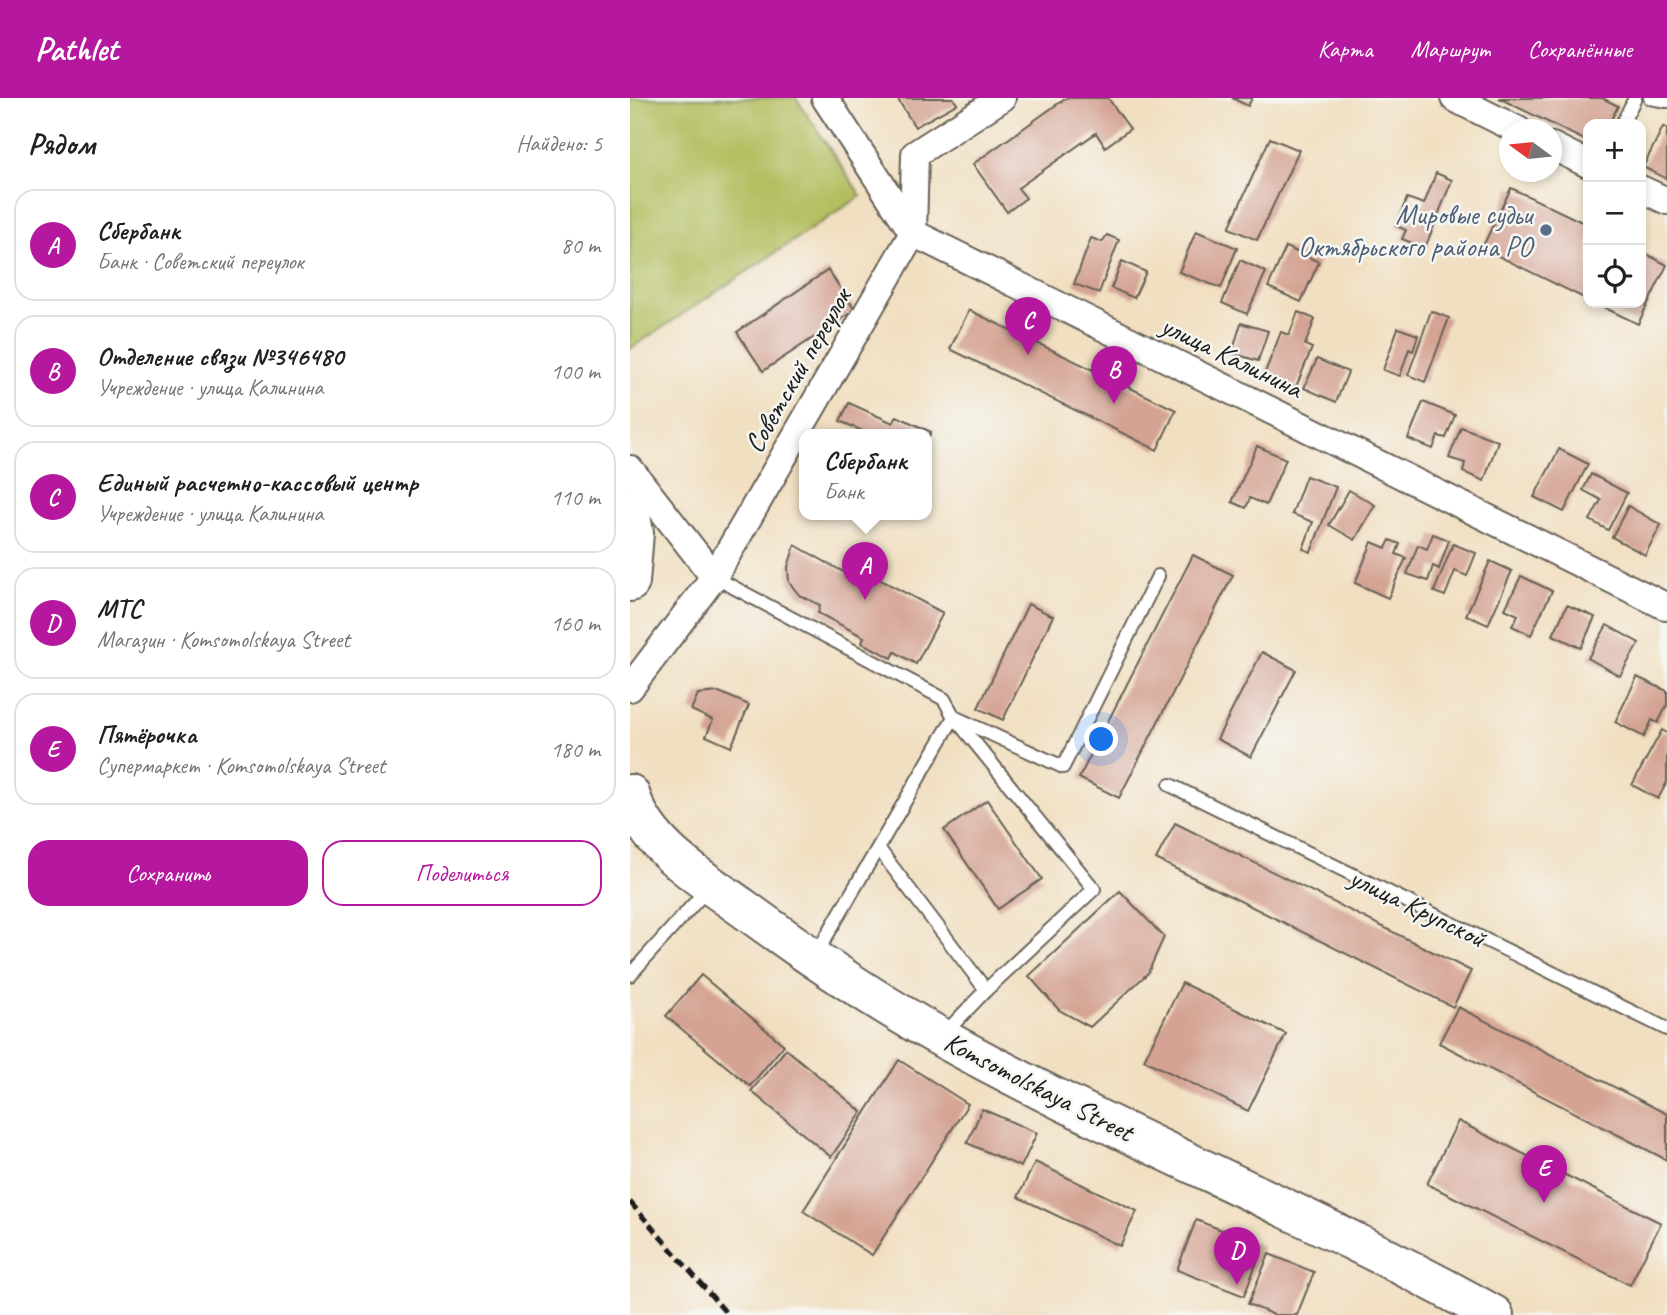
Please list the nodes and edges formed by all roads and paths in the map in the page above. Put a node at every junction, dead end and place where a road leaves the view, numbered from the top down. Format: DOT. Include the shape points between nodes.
graph roads {
  1 [pos="825,98"];
  2 [pos="1002,98"];
  3 [pos="1635,98"];
  4 [pos="1650,98"];
  5 [pos="1459,99"];
  6 [pos="1667,101"];
  7 [pos="1624,119"];
  8 [pos="1499,120"];
  9 [pos="1562,151"];
  10 [pos="1583,162"];
  11 [pos="1646,191"];
  12 [pos="1667,201"];
  13 [pos="912,233"];
  14 [pos="799,429"];
  15 [pos="799,429"];
  16 [pos="630,470"];
  17 [pos="630,509"];
  18 [pos="1158,576"];
  19 [pos="714,577"];
  20 [pos="630,582"];
  21 [pos="1667,607"];
  22 [pos="630,688"];
  23 [pos="954,717"];
  24 [pos="1170,785"];
  25 [pos="630,794"];
  26 [pos="877,848"];
  27 [pos="711,885"];
  28 [pos="813,959"];
  29 [pos="630,975"];
  30 [pos="986,990"];
  31 [pos="1667,1030"];
  32 [pos="941,1037"];
  33 [pos="1494,1315"];
  1 -- 13 [label="street"];
  2 -- 13 [label="street, Советский переулок" via="915,154"];
  3 -- 7 [label="lane"];
  4 -- 6 [label="lane"];
  5 -- 8 [label="street"];
  9 -- 10 [label="street"];
  11 -- 12 [label="street"];
  13 -- 15 [label="street, Советский переулок"];
  13 -- 21 [label="street, улица Калинина"];
  14 -- 19 [label="street, Советский переулок"];
  16 -- 19 [label="street"];
  17 -- 20 [label="main road" via="634,533"];
  18 -- 23 [label="lane" via="1063,767"];
  19 -- 22 [label="street, Советский переулок"];
  19 -- 23 [label="lane" via="944,699"];
  23 -- 26 [label="lane"];
  23 -- 30 [label="lane" via="1094,889"];
  24 -- 31 [label="lane, улица Крупской"];
  25 -- 27 [label="main road, Komsomolskaya Street" via="635,811 656,841"];
  26 -- 28 [label="lane"];
  26 -- 30 [label="lane"];
  27 -- 28 [label="main road, Komsomolskaya Street"];
  27 -- 29 [label="lane"];
  28 -- 32 [label="main road, Komsomolskaya Street"];
  30 -- 32 [label="lane"];
  32 -- 33 [label="main road, Komsomolskaya Street" via="1398,1261"];
}
